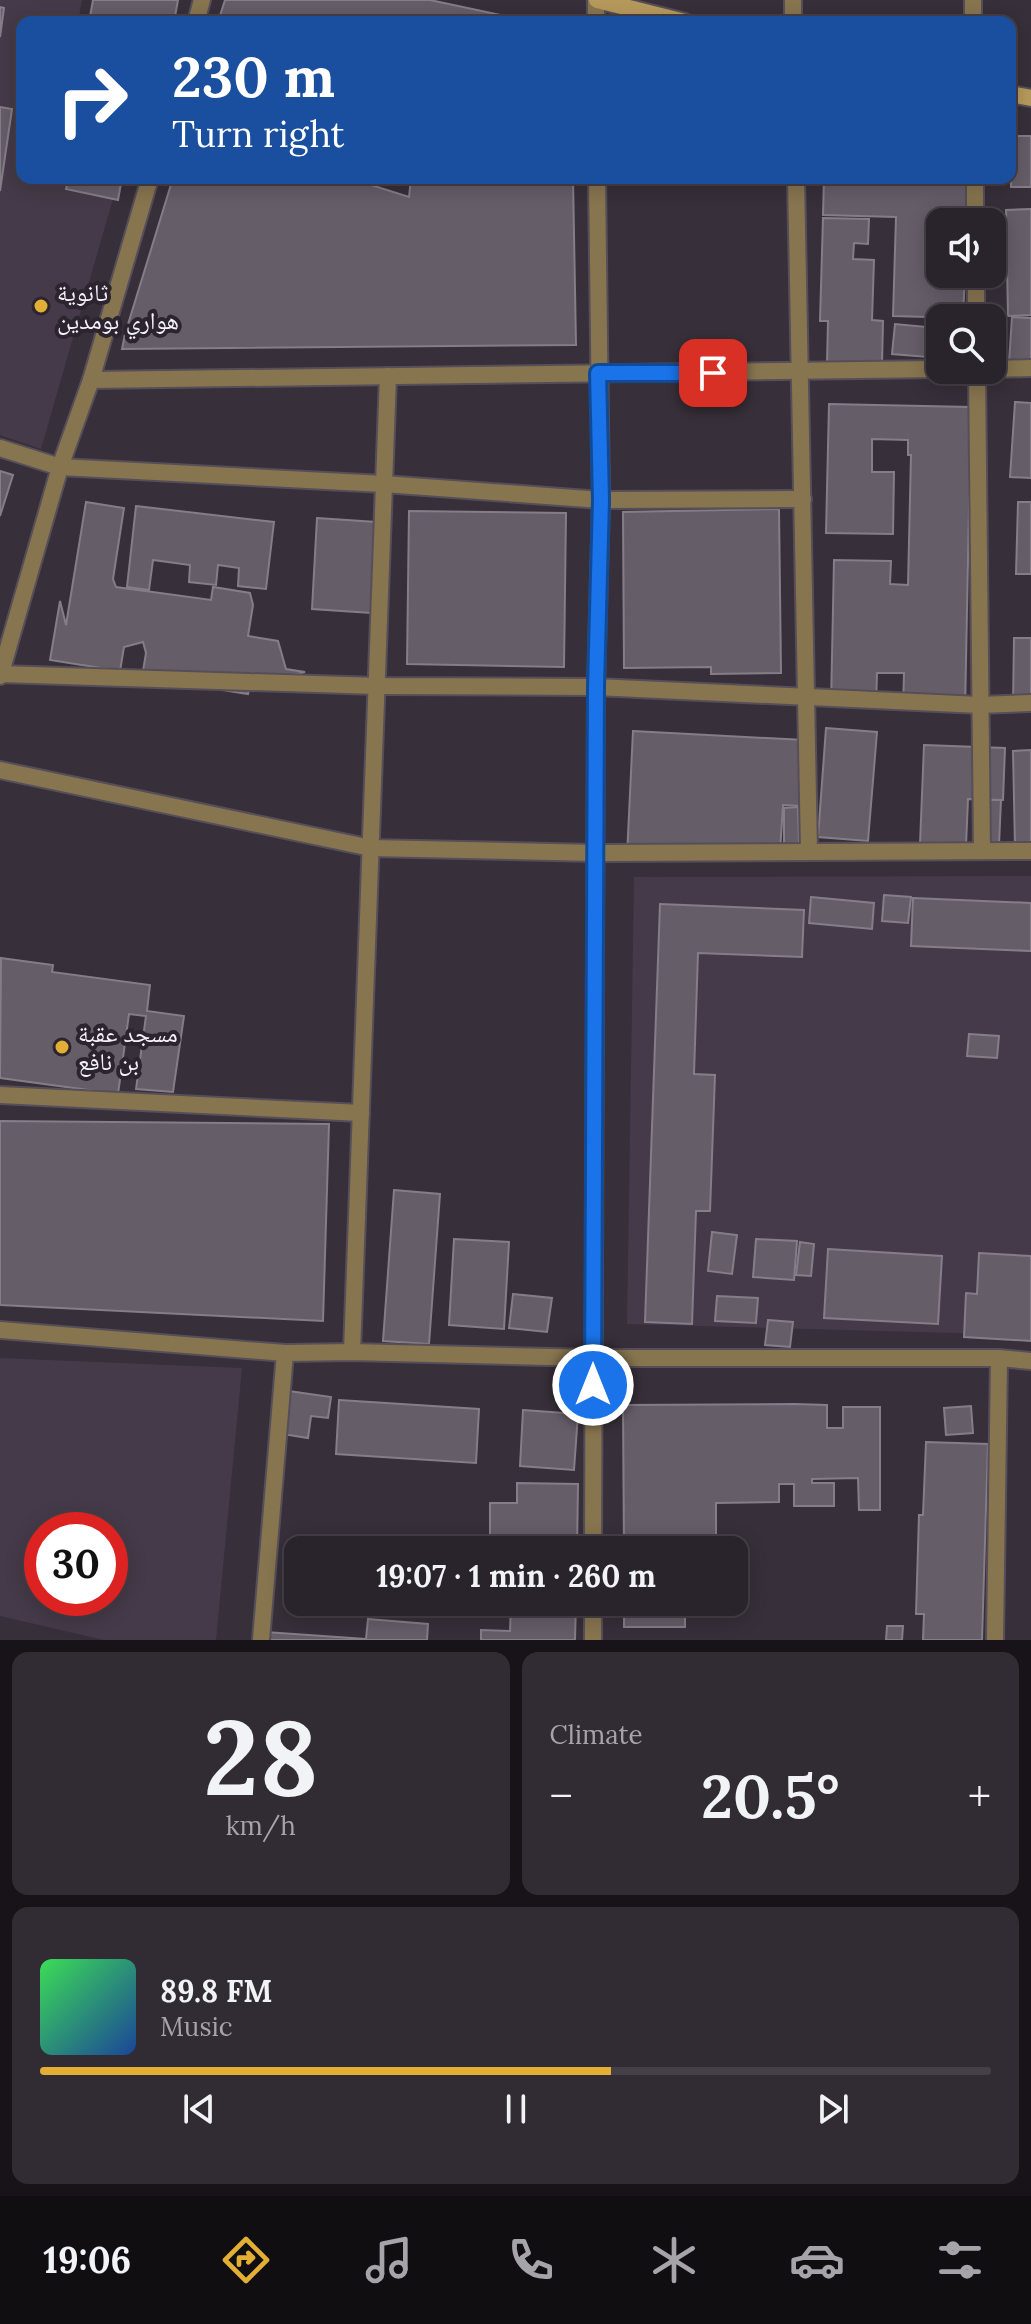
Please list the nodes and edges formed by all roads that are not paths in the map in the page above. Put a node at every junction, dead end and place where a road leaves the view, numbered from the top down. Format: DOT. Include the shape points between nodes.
graph roads {
  1 [pos="596,0"];
  2 [pos="661,16"];
  3 [pos="148,184"];
  4 [pos="597,184"];
  5 [pos="796,184"];
  6 [pos="975,184"];
  7 [pos="975,208"];
  8 [pos="1031,368"];
  9 [pos="926,369"];
  10 [pos="1006,369"];
  11 [pos="800,372"];
  12 [pos="598,373"];
  13 [pos="388,376"];
  14 [pos="91,380"];
  15 [pos="977,384"];
  16 [pos="0,448"];
  17 [pos="60,467"];
  18 [pos="384,484"];
  19 [pos="803,499"];
  20 [pos="601,500"];
  21 [pos="0,675"];
  22 [pos="377,686"];
  23 [pos="596,687"];
  24 [pos="806,699"];
  25 [pos="1031,703"];
  26 [pos="980,705"];
  27 [pos="0,770"];
  28 [pos="371,848"];
  29 [pos="809,851"];
  30 [pos="982,851"];
  31 [pos="1031,851"];
  32 [pos="596,853"];
  33 [pos="0,1095"];
  34 [pos="361,1113"];
  35 [pos="0,1330"];
  36 [pos="352,1352"];
  37 [pos="285,1353"];
  38 [pos="593,1358"];
  39 [pos="999,1358"];
  40 [pos="1031,1361"];
  41 [pos="593,1536"];
  42 [pos="593,1616"];
  43 [pos="261,1640"];
  44 [pos="593,1640"];
  45 [pos="995,1640"];
  1 -- 2 [label="main road"];
  3 -- 14 [label="street"];
  4 -- 12 [label="street"];
  5 -- 11 [label="street"];
  6 -- 7 [label="street"];
  8 -- 10 [label="street"];
  9 -- 11 [label="street"];
  11 -- 12 [label="street"];
  11 -- 19 [label="street"];
  12 -- 13 [label="street"];
  12 -- 20 [label="street"];
  13 -- 14 [label="street"];
  13 -- 18 [label="street"];
  14 -- 17 [label="street"];
  15 -- 26 [label="street"];
  16 -- 17 [label="street"];
  17 -- 18 [label="street"];
  17 -- 21 [label="street"];
  18 -- 20 [label="street"];
  18 -- 22 [label="street"];
  19 -- 20 [label="street"];
  19 -- 24 [label="street"];
  20 -- 23 [label="street"];
  21 -- 22 [label="street"];
  22 -- 23 [label="street"];
  22 -- 28 [label="street"];
  23 -- 24 [label="street"];
  23 -- 32 [label="street"];
  24 -- 26 [label="street"];
  24 -- 29 [label="street"];
  25 -- 26 [label="street"];
  26 -- 30 [label="street"];
  27 -- 28 [label="street"];
  28 -- 32 [label="street"];
  28 -- 34 [label="street"];
  29 -- 30 [label="street"];
  29 -- 32 [label="street"];
  30 -- 31 [label="street"];
  32 -- 38 [label="street"];
  33 -- 34 [label="street"];
  34 -- 36 [label="street"];
  35 -- 37 [label="street"];
  36 -- 37 [label="street"];
  36 -- 38 [label="street"];
  37 -- 43 [label="street"];
  38 -- 39 [label="street"];
  38 -- 41 [label="street"];
  39 -- 40 [label="street"];
  39 -- 45 [label="street"];
  42 -- 44 [label="street"];
}
